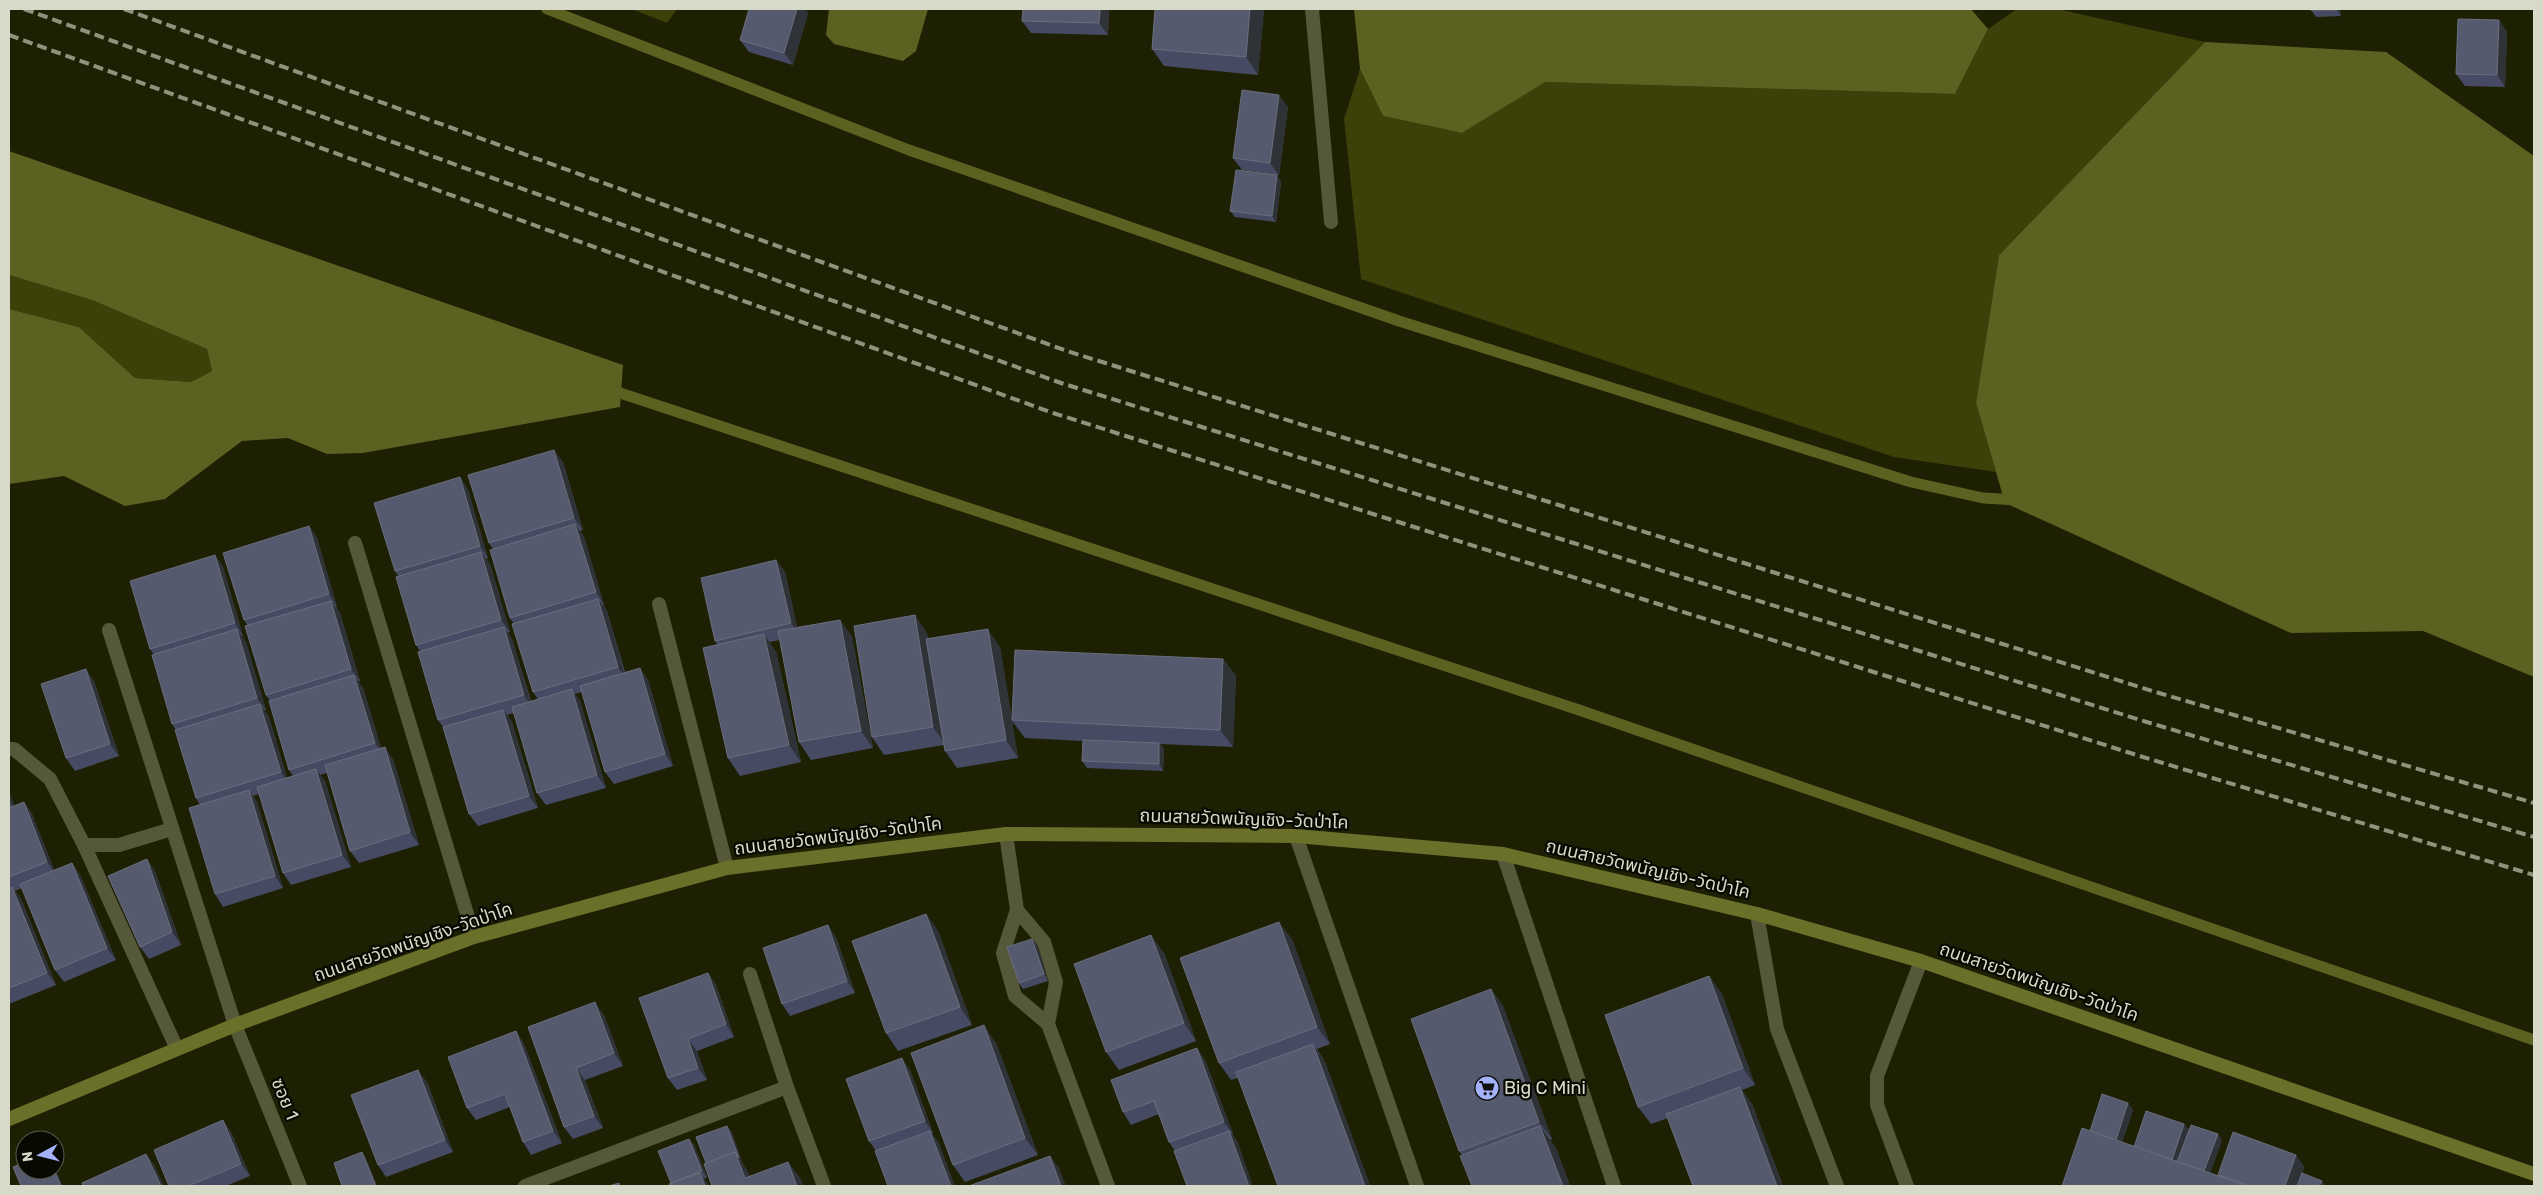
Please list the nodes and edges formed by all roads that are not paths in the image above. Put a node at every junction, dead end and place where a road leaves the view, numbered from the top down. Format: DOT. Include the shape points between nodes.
graph roads {
  1 [pos="1312,9"];
  2 [pos="1331,222"];
  3 [pos="355,543"];
  4 [pos="659,604"];
  5 [pos="109,630"];
  6 [pos="9,749"];
  7 [pos="172,829"];
  8 [pos="1006,834"];
  9 [pos="1296,836"];
  10 [pos="84,845"];
  11 [pos="1503,854"];
  12 [pos="727,868"];
  13 [pos="1017,910"];
  14 [pos="1757,914"];
  15 [pos="474,937"];
  16 [pos="1921,961"];
  17 [pos="750,974"];
  18 [pos="1048,1024"];
  19 [pos="235,1025"];
  20 [pos="177,1049"];
  21 [pos="787,1087"];
  22 [pos="9,1119"];
  23 [pos="2534,1174"];
  24 [pos="300,1186"];
  25 [pos="525,1186"];
  26 [pos="824,1186"];
  27 [pos="1108,1186"];
  28 [pos="1417,1186"];
  29 [pos="1614,1186"];
  30 [pos="1837,1186"];
  31 [pos="1907,1186"];
  1 -- 2 [label="street"];
  3 -- 15 [label="street"];
  4 -- 12 [label="street"];
  5 -- 7 [label="street, ซอย 1"];
  6 -- 10 [label="street" via="14,749 50,779"];
  7 -- 10 [label="street" via="119,846"];
  7 -- 19 [label="street, ซอย 1"];
  8 -- 9 [label="main road, ถนนสายวัดพนัญเชิง-วัดป่าโค"];
  8 -- 12 [label="main road, ถนนสายวัดพนัญเชิง-วัดป่าโค"];
  8 -- 13 [label="street"];
  9 -- 11 [label="main road, ถนนสายวัดพนัญเชิง-วัดป่าโค"];
  9 -- 28 [label="street"];
  10 -- 20 [label="street"];
  11 -- 14 [label="main road, ถนนสายวัดพนัญเชิง-วัดป่าโค"];
  11 -- 29 [label="street"];
  12 -- 15 [label="main road, ถนนสายวัดพนัญเชิง-วัดป่าโค"];
  13 -- 18 [label="street" via="1044,942 1056,982"];
  13 -- 18 [label="street" via="1003,953 1015,996"];
  14 -- 16 [label="main road, ถนนสายวัดพนัญเชิง-วัดป่าโค"];
  14 -- 30 [label="street" via="1777,1029"];
  15 -- 19 [label="main road, ถนนสายวัดพนัญเชิง-วัดป่าโค"];
  16 -- 23 [label="main road, ถนนสายวัดพนัญเชิง-วัดป่าโค"];
  16 -- 31 [label="street" via="1877,1076 1877,1105"];
  17 -- 21 [label="street"];
  18 -- 27 [label="street"];
  19 -- 20 [label="main road, ถนนสายวัดพนัญเชิง-วัดป่าโค"];
  19 -- 24 [label="street, ซอย 1"];
  20 -- 22 [label="main road, ถนนสายวัดพนัญเชิง-วัดป่าโค"];
  21 -- 25 [label="street"];
  21 -- 26 [label="street"];
}
